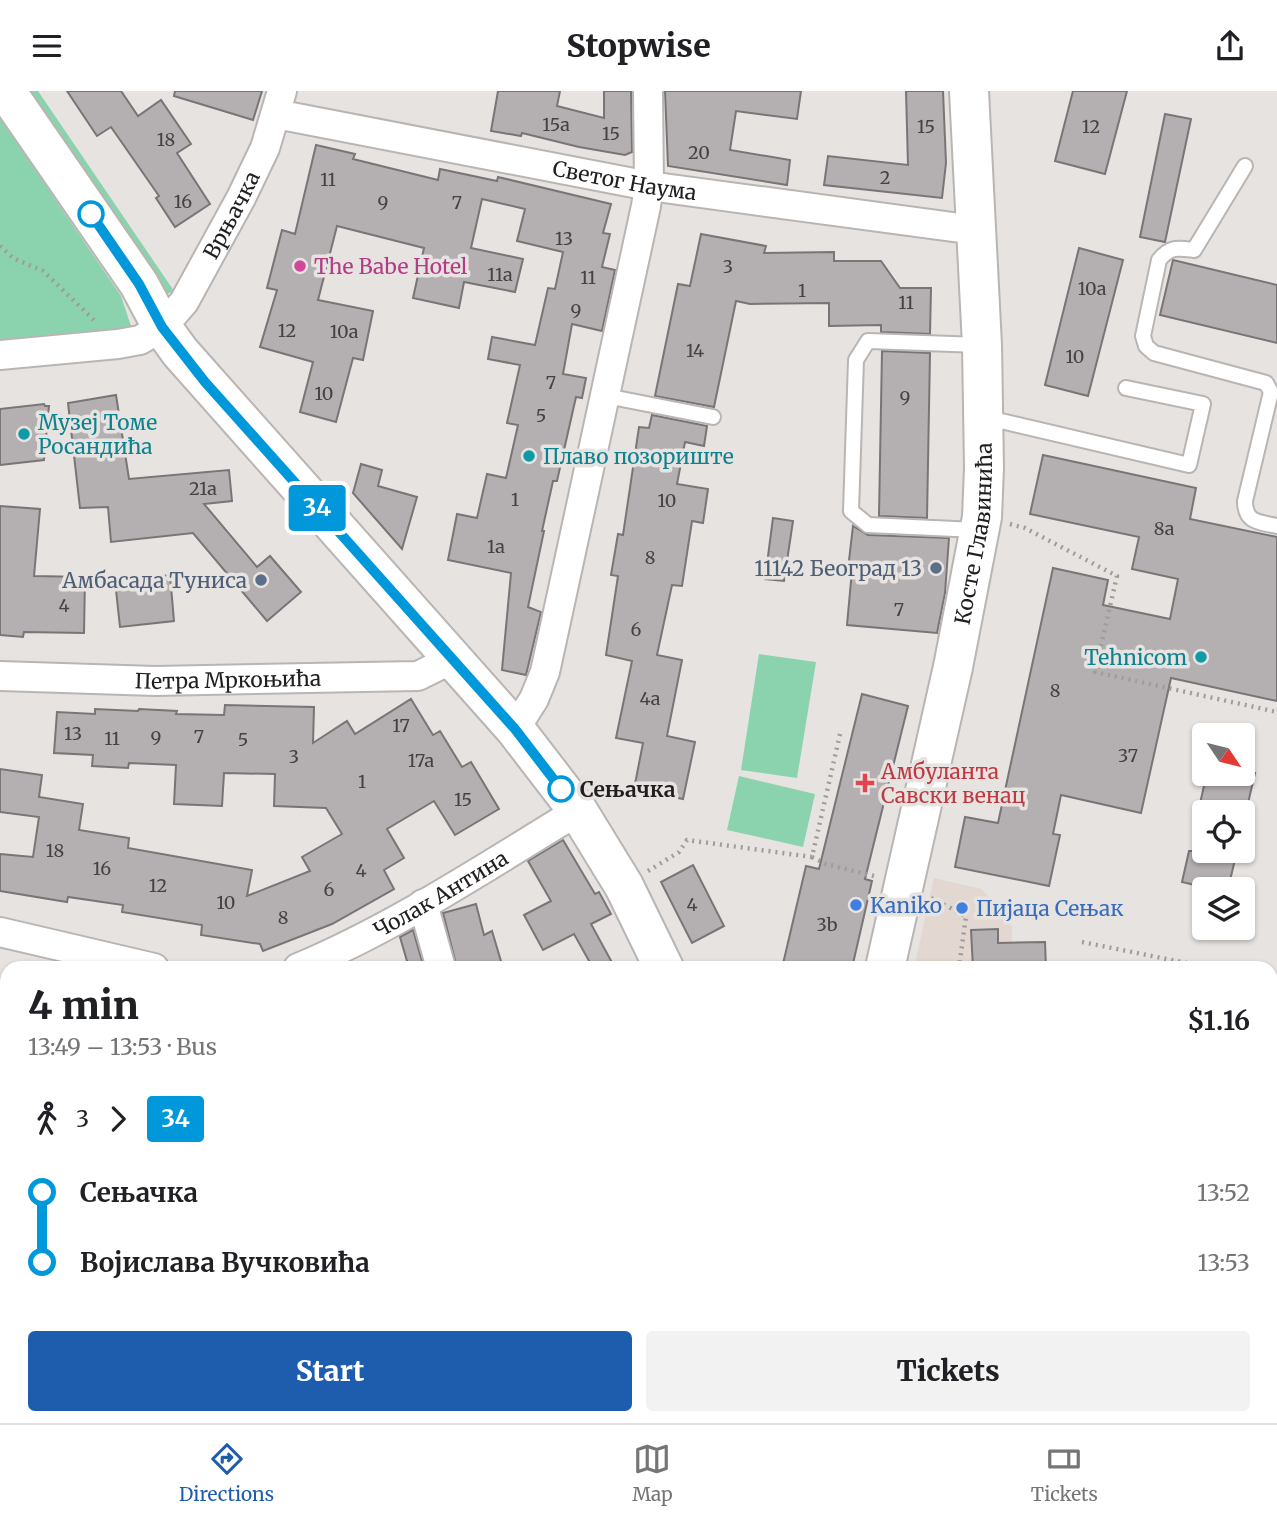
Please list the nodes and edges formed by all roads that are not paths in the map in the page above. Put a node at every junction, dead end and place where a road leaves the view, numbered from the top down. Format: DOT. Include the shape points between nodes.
graph roads {
  1 [pos="6,91"];
  2 [pos="648,91"];
  3 [pos="969,91"];
  4 [pos="279,102"];
  5 [pos="1245,166"];
  6 [pos="649,186"];
  7 [pos="975,230"];
  8 [pos="162,327"];
  9 [pos="982,345"];
  10 [pos="0,355"];
  11 [pos="1126,388"];
  12 [pos="606,396"];
  13 [pos="713,417"];
  14 [pos="983,417"];
  15 [pos="1277,527"];
  16 [pos="981,530"];
  17 [pos="449,656"];
  18 [pos="0,676"];
  19 [pos="515,729"];
  20 [pos="578,811"];
  21 [pos="423,904"];
  22 [pos="0,932"];
  23 [pos="124,961"];
  24 [pos="314,961"];
  25 [pos="439,961"];
  26 [pos="661,961"];
  27 [pos="887,961"];
  1 -- 8 [label="street" via="139,284"];
  2 -- 6 [label="street"];
  3 -- 7 [label="street, Косте Главинића"];
  4 -- 6 [label="street, Светог Наума"];
  4 -- 8 [label="street, Врњачка" via="265,148 241,198 184,302"];
  5 -- 15 [label="lane" via="1194,250 1175,247 1159,260 1143,337 1154,353 1266,383 1271,392 1245,512 1252,520"];
  6 -- 7 [label="street, Светог Наума"];
  6 -- 12 [label="street"];
  7 -- 9 [label="street, Косте Главинића"];
  8 -- 10 [label="street" via="140,340 118,344"];
  8 -- 17 [label="street" via="205,382"];
  9 -- 14 [label="street, Косте Главинића"];
  9 -- 16 [label="lane" via="868,341 856,360 851,511 868,525"];
  11 -- 14 [label="lane" via="1203,404 1189,465"];
  12 -- 13 [label="lane"];
  12 -- 19 [label="street" via="545,672"];
  14 -- 16 [label="street, Косте Главинића"];
  16 -- 27 [label="street, Косте Главинића"];
  17 -- 18 [label="street, Петра Мркоњића" via="418,676 155,681"];
  17 -- 19 [label="street"];
  19 -- 20 [label="street"];
  20 -- 21 [label="street, Чолак Антина"];
  20 -- 26 [label="street" via="624,886"];
  21 -- 24 [label="street, Чолак Антина"];
  21 -- 25 [label="street"];
  22 -- 23 [label="street"];
}
